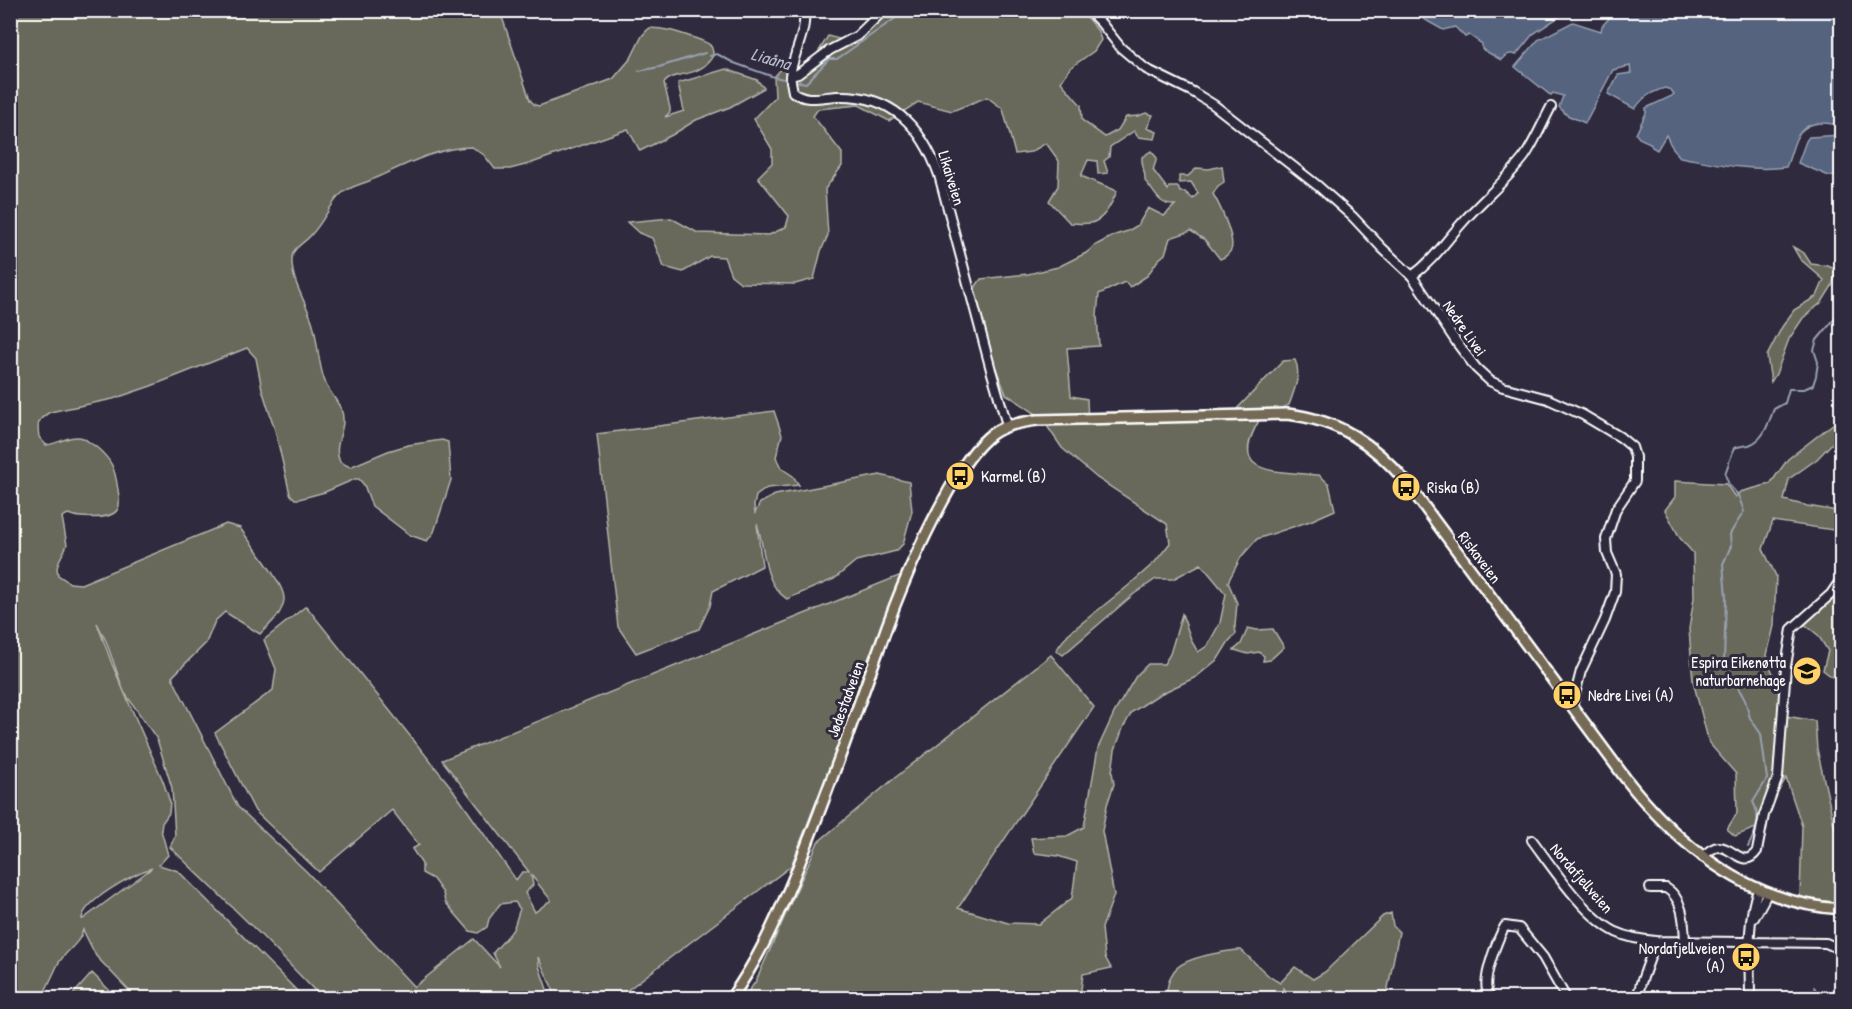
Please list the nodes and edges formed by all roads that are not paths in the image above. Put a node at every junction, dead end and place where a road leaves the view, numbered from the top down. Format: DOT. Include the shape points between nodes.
graph roads {
  1 [pos="803,10"];
  2 [pos="884,10"];
  3 [pos="1088,10"];
  4 [pos="790,76"];
  5 [pos="1551,107"];
  6 [pos="1412,276"];
  7 [pos="1007,426"];
  8 [pos="1842,578"];
  9 [pos="1572,706"];
  10 [pos="1532,840"];
  11 [pos="1702,857"];
  12 [pos="1650,888"];
  13 [pos="1763,892"];
  14 [pos="1842,909"];
  15 [pos="1656,941"];
  16 [pos="1685,941"];
  17 [pos="1751,943"];
  18 [pos="1842,952"];
  19 [pos="1842,969"];
  20 [pos="1842,982"];
  21 [pos="731,999"];
  22 [pos="1491,999"];
  23 [pos="1566,999"];
  24 [pos="1637,999"];
  25 [pos="1750,999"];
  1 -- 4 [label="street" via="804,27"];
  2 -- 4 [label="street" via="857,36"];
  3 -- 6 [label="street, Nedre Livei" via="1121,48 1146,69 1214,105 1317,186"];
  4 -- 7 [label="street, Likaiveien" via="793,92 805,98 852,96 892,110 904,117 926,144 939,175"];
  5 -- 6 [label="street" via="1535,140 1516,166 1478,204 1433,259"];
  6 -- 9 [label="street, Nedre Livei" via="1457,343 1490,381 1548,399 1583,415 1633,449 1635,481 1616,509 1606,539 1616,574 1615,592 1581,671"];
  7 -- 9 [label="main road, Riskaveien" via="1047,420 1276,414 1337,426 1377,452 1406,482"];
  7 -- 21 [label="main road, Jødestadveien" via="989,436 966,462 920,545 807,846 759,953"];
  8 -- 11 [label="street" via="1831,594 1792,629 1778,777 1764,814 1757,851 1748,859 1721,847"];
  9 -- 11 [label="main road, Riskaveien" via="1640,797"];
  10 -- 15 [label="street, Nordafjellveien" via="1601,922 1623,935"];
  11 -- 13 [label="main road, Riskaveien"];
  12 -- 16 [label="street" via="1666,888 1677,898"];
  13 -- 14 [label="main road, Riskaveien" via="1805,905"];
  13 -- 17 [label="street" via="1754,901"];
  15 -- 16 [label="street, Nordafjellveien"];
  15 -- 24 [label="street"];
  16 -- 17 [label="street, Nordafjellveien"];
  17 -- 18 [label="street, Nordafjellveien" via="1826,943"];
  17 -- 25 [label="street"];
  19 -- 20 [label="street"];
  22 -- 23 [label="street" via="1486,989 1487,977 1505,926 1520,928 1526,935"];
}
